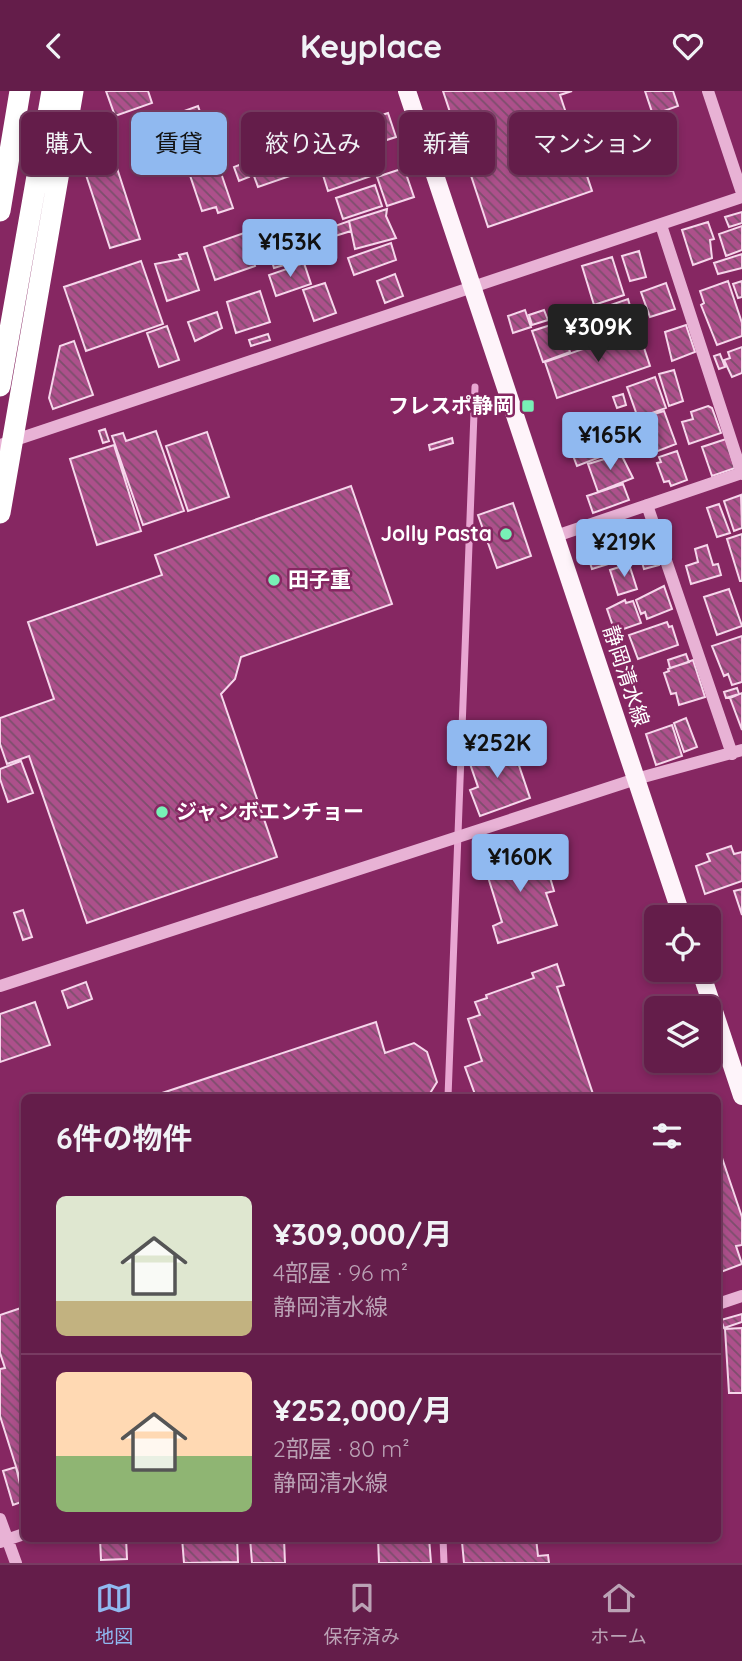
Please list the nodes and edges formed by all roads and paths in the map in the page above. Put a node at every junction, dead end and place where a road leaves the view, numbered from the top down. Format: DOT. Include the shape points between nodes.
graph roads {
  1 [pos="20,91"];
  2 [pos="52,91"];
  3 [pos="73,91"];
  4 [pos="407,91"];
  5 [pos="708,91"];
  6 [pos="742,195"];
  7 [pos="0,211"];
  8 [pos="661,225"];
  9 [pos="474,288"];
  10 [pos="0,386"];
  11 [pos="7,442"];
  12 [pos="742,473"];
  13 [pos="647,505"];
  14 [pos="0,513"];
  15 [pos="556,536"];
  16 [pos="737,752"];
  17 [pos="636,779"];
  18 [pos="678,905"];
  19 [pos="704,982"];
  20 [pos="0,986"];
  21 [pos="742,1096"];
  22 [pos="742,1296"];
  23 [pos="721,1303"];
  24 [pos="0,1519"];
  25 [pos="21,1535"];
  26 [pos="4,1541"];
  27 [pos="16,1563"];
  1 -- 7 [label="highway"];
  2 -- 10 [label="highway"];
  3 -- 11 [label="highway"];
  4 -- 9 [label="main road, 静岡清水線"];
  5 -- 6 [label="street"];
  6 -- 8 [label="street"];
  8 -- 9 [label="street"];
  8 -- 12 [label="street"];
  9 -- 11 [label="street"];
  9 -- 15 [label="main road, 静岡清水線"];
  11 -- 14 [label="highway"];
  12 -- 13 [label="street"];
  13 -- 15 [label="street"];
  13 -- 16 [label="street"];
  15 -- 17 [label="main road, 静岡清水線"];
  16 -- 17 [label="street"];
  17 -- 18 [label="main road, 静岡清水線"];
  17 -- 20 [label="street"];
  19 -- 21 [label="main road"];
  22 -- 23 [label="street"];
  24 -- 26 [label="street"];
  25 -- 26 [label="street"];
  26 -- 27 [label="street"];
}
